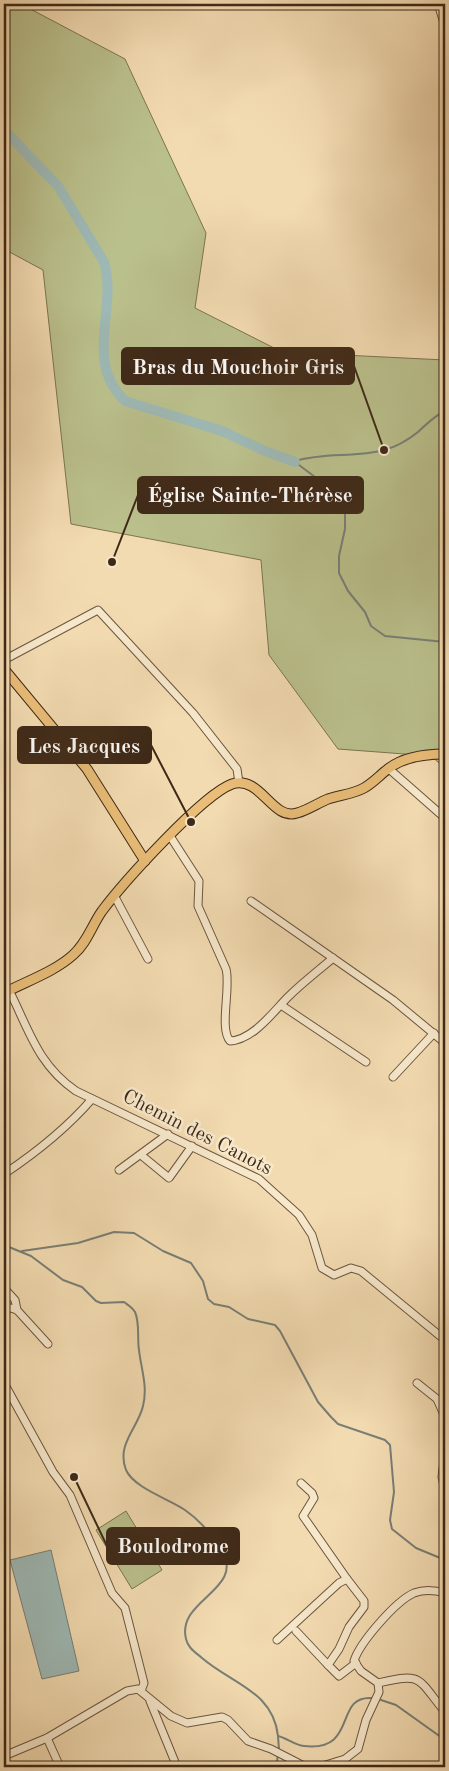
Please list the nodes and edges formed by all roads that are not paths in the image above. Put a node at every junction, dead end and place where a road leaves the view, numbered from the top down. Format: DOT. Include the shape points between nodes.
graph roads {
  1 [pos="438,4"];
  2 [pos="445,26"];
  3 [pos="4,660"];
  4 [pos="4,669"];
  5 [pos="445,754"];
  6 [pos="388,768"];
  7 [pos="239,783"];
  8 [pos="445,818"];
  9 [pos="170,836"];
  10 [pos="145,861"];
  11 [pos="114,897"];
  12 [pos="252,900"];
  13 [pos="333,958"];
  14 [pos="148,959"];
  15 [pos="6,992"];
  16 [pos="281,1004"];
  17 [pos="434,1033"];
  18 [pos="445,1044"];
  19 [pos="366,1062"];
  20 [pos="392,1078"];
  21 [pos="92,1099"];
  22 [pos="168,1134"];
  23 [pos="192,1146"];
  24 [pos="141,1155"];
  25 [pos="119,1170"];
  26 [pos="4,1174"];
  27 [pos="4,1288"];
  28 [pos="4,1306"];
  29 [pos="17,1310"];
  30 [pos="445,1340"];
  31 [pos="48,1344"];
  32 [pos="4,1383"];
  33 [pos="417,1383"];
  34 [pos="445,1417"];
  35 [pos="445,1452"];
  36 [pos="302,1483"];
  37 [pos="445,1490"];
  38 [pos="347,1579"];
  39 [pos="445,1593"];
  40 [pos="296,1631"];
  41 [pos="276,1640"];
  42 [pos="356,1663"];
  43 [pos="328,1665"];
  44 [pos="378,1683"];
  45 [pos="141,1691"];
  46 [pos="149,1698"];
  47 [pos="445,1712"];
  48 [pos="47,1738"];
  49 [pos="4,1756"];
  50 [pos="287,1757"];
  51 [pos="60,1767"];
  52 [pos="177,1767"];
  53 [pos="291,1767"];
  54 [pos="306,1767"];
  55 [pos="319,1767"];
  1 -- 2 [label="street"];
  3 -- 7 [label="street" via="98,610 193,713 237,769"];
  4 -- 10 [label="main road" via="87,770"];
  5 -- 6 [label="main road" via="400,761"];
  6 -- 7 [label="main road" via="357,792 329,798 295,814 276,808 249,784"];
  6 -- 8 [label="street"];
  7 -- 9 [label="main road" via="208,800"];
  9 -- 10 [label="main road"];
  9 -- 16 [label="street" via="199,881 198,906 226,969 225,1029 230,1041 245,1036"];
  10 -- 11 [label="main road"];
  11 -- 14 [label="street"];
  11 -- 15 [label="main road" via="74,954"];
  12 -- 13 [label="street"];
  13 -- 16 [label="street"];
  13 -- 17 [label="street"];
  15 -- 21 [label="street, Chemin des Canots" via="47,1066 60,1080"];
  16 -- 19 [label="street"];
  17 -- 18 [label="street"];
  17 -- 20 [label="street"];
  21 -- 22 [label="street, Chemin des Canots"];
  21 -- 26 [label="street" via="62,1131"];
  22 -- 23 [label="street, Chemin des Canots"];
  22 -- 24 [label="street"];
  23 -- 24 [label="street" via="169,1178"];
  23 -- 30 [label="street, Chemin des Canots" via="259,1179 279,1195 299,1215 312,1235 326,1272 334,1276 351,1268 361,1271"];
  24 -- 25 [label="street"];
  27 -- 29 [label="street" via="15,1300"];
  28 -- 29 [label="street"];
  29 -- 31 [label="street"];
  32 -- 45 [label="street" via="53,1472 70,1495 112,1593 125,1608 144,1683"];
  33 -- 34 [label="street" via="437,1399"];
  35 -- 37 [label="street" via="442,1477"];
  36 -- 38 [label="street" via="314,1498 304,1516"];
  38 -- 41 [label="street"];
  38 -- 43 [label="street" via="364,1601 364,1607"];
  39 -- 42 [label="street" via="426,1590 404,1599 360,1650"];
  40 -- 43 [label="street"];
  42 -- 43 [label="street" via="339,1676"];
  42 -- 44 [label="street" via="361,1671"];
  44 -- 47 [label="street" via="413,1677"];
  44 -- 55 [label="street" via="379,1692 366,1720 358,1749 346,1759"];
  45 -- 46 [label="street"];
  45 -- 48 [label="street" via="127,1691"];
  46 -- 50 [label="street" via="171,1716 187,1723 222,1717 248,1741"];
  46 -- 52 [label="street"];
  48 -- 49 [label="street"];
  48 -- 51 [label="street"];
  50 -- 53 [label="street"];
  50 -- 54 [label="street"];
}
